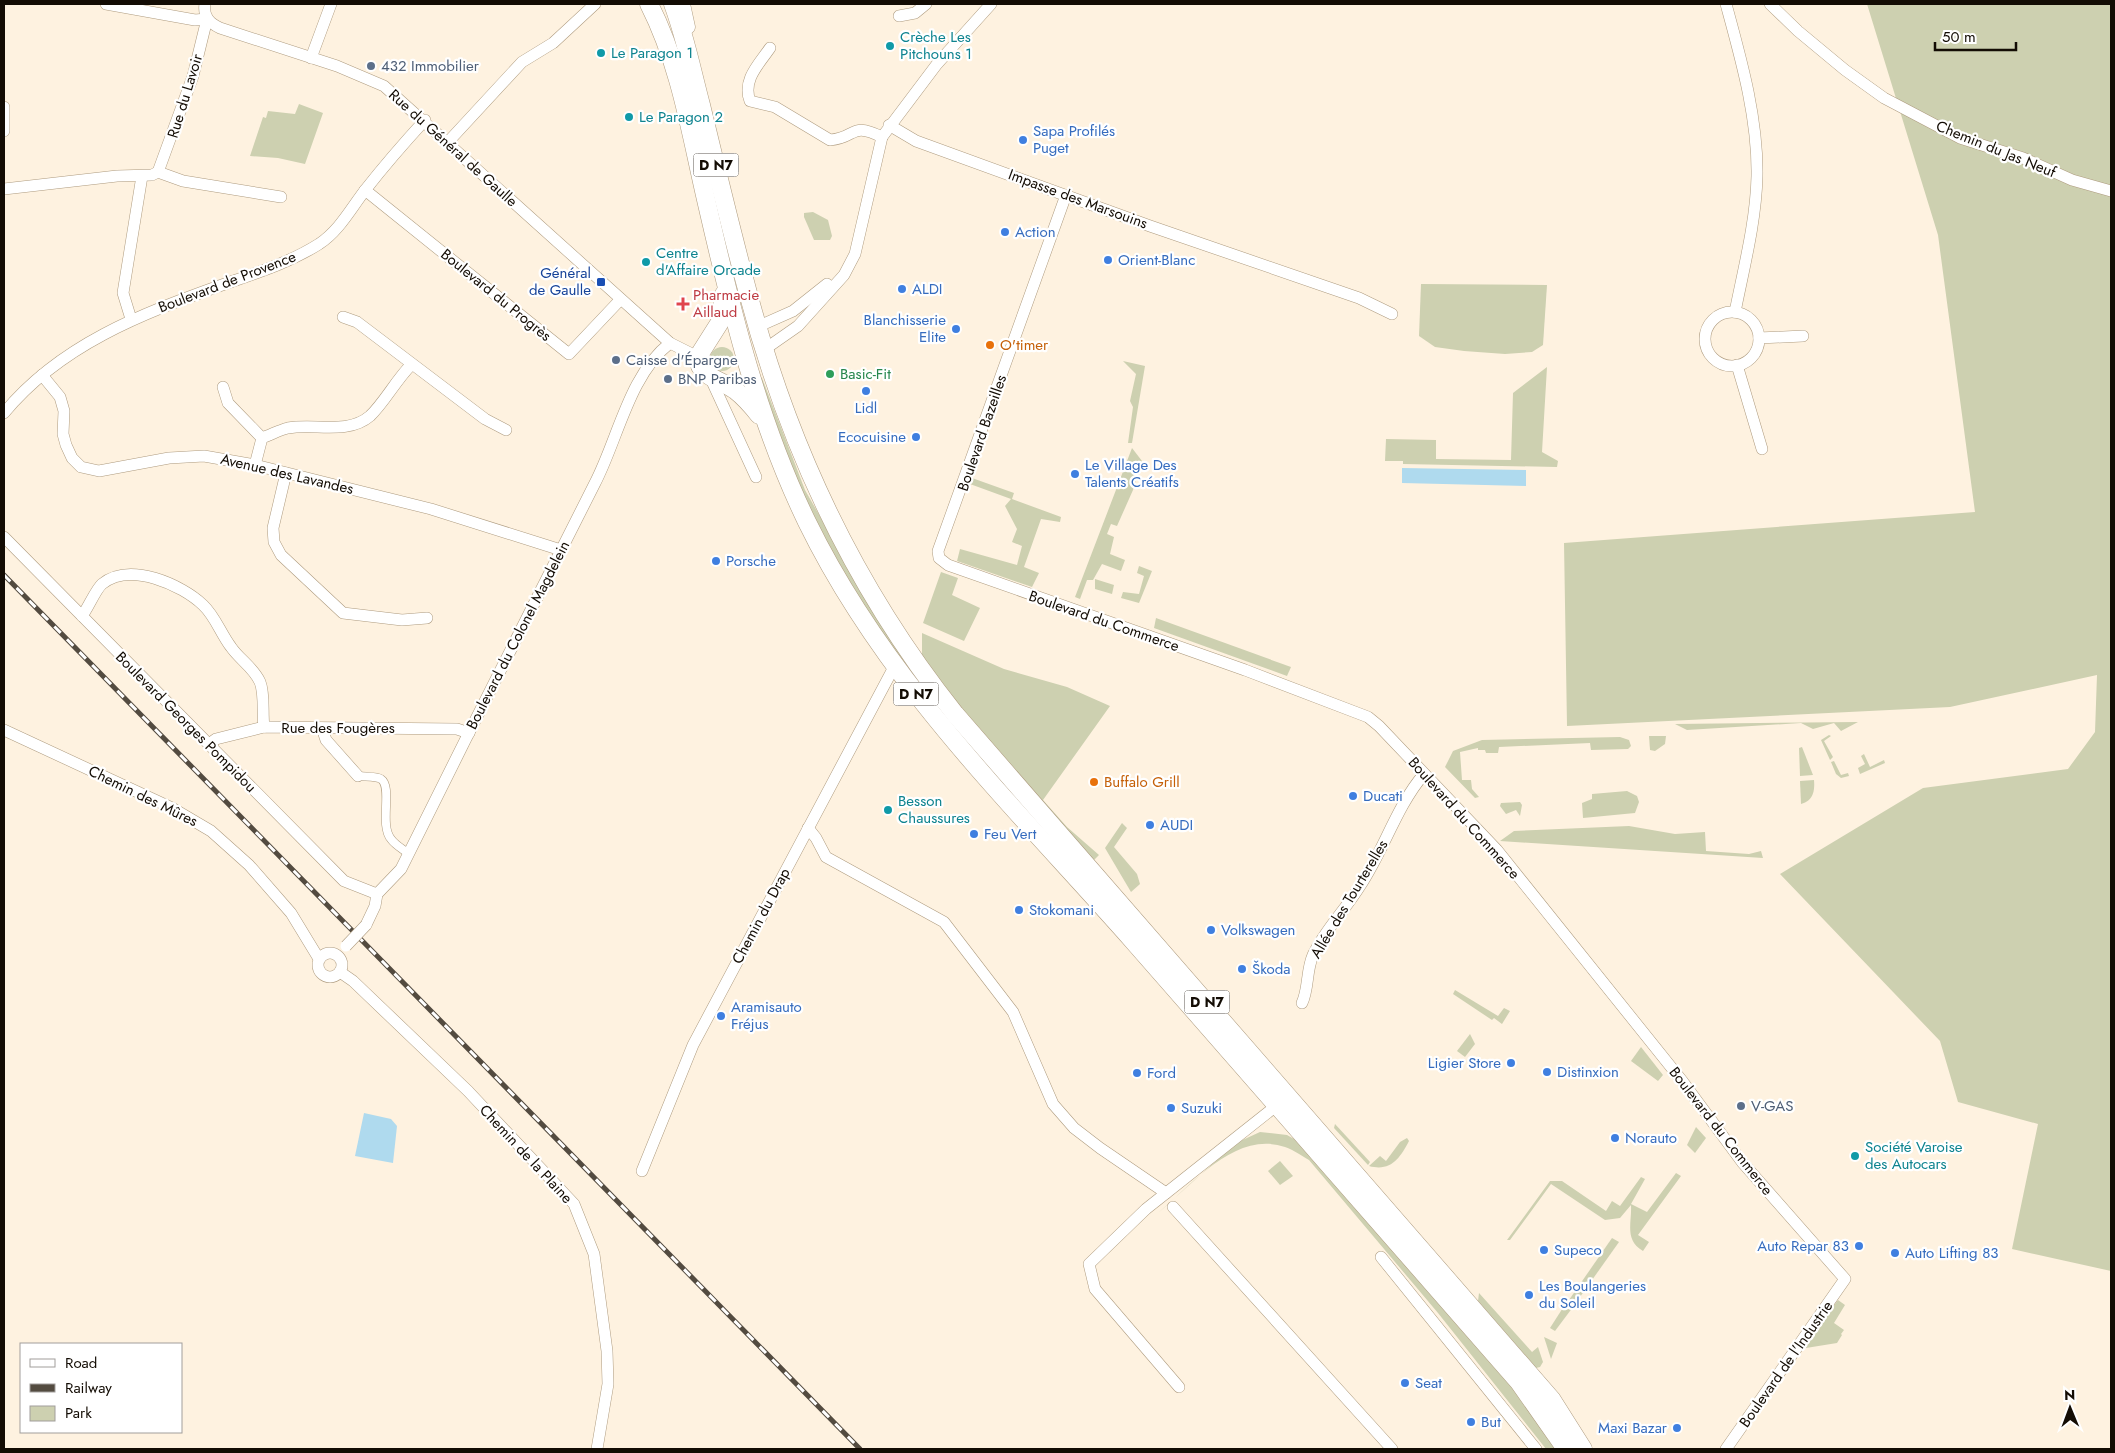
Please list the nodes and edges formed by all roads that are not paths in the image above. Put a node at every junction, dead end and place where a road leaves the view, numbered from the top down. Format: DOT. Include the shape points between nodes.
graph roads {
  1 [pos="106,4"];
  2 [pos="205,4"];
  3 [pos="331,4"];
  4 [pos="595,4"];
  5 [pos="649,4"];
  6 [pos="664,4"];
  7 [pos="672,4"];
  8 [pos="683,4"];
  9 [pos="926,4"];
  10 [pos="991,4"];
  11 [pos="1726,4"];
  12 [pos="1770,4"];
  13 [pos="899,16"];
  14 [pos="207,19"];
  15 [pos="770,48"];
  16 [pos="311,58"];
  17 [pos="690,60"];
  18 [pos="4,107"];
  19 [pos="425,120"];
  20 [pos="889,125"];
  21 [pos="4,131"];
  22 [pos="882,136"];
  23 [pos="448,142"];
  24 [pos="158,172"];
  25 [pos="142,176"];
  26 [pos="4,189"];
  27 [pos="365,190"];
  28 [pos="2111,191"];
  29 [pos="1066,195"];
  30 [pos="281,197"];
  31 [pos="725,282"];
  32 [pos="620,300"];
  33 [pos="1736,312"];
  34 [pos="1392,314"];
  35 [pos="343,317"];
  36 [pos="131,319"];
  37 [pos="757,327"];
  38 [pos="738,334"];
  39 [pos="1803,336"];
  40 [pos="1759,338"];
  41 [pos="670,343"];
  42 [pos="765,349"];
  43 [pos="702,352"];
  44 [pos="746,362"];
  45 [pos="411,365"];
  46 [pos="1737,365"];
  47 [pos="42,375"];
  48 [pos="713,378"];
  49 [pos="223,387"];
  50 [pos="4,413"];
  51 [pos="765,421"];
  52 [pos="506,430"];
  53 [pos="262,438"];
  54 [pos="1762,449"];
  55 [pos="255,465"];
  56 [pos="286,473"];
  57 [pos="756,477"];
  58 [pos="4,537"];
  59 [pos="561,550"];
  60 [pos="939,558"];
  61 [pos="82,616"];
  62 [pos="427,618"];
  63 [pos="894,667"];
  64 [pos="264,727"];
  65 [pos="322,728"];
  66 [pos="4,730"];
  67 [pos="469,733"];
  68 [pos="208,744"];
  69 [pos="1424,774"];
  70 [pos="358,776"];
  71 [pos="808,828"];
  72 [pos="409,854"];
  73 [pos="377,894"];
  74 [pos="338,955"];
  75 [pos="319,958"];
  76 [pos="340,972"];
  77 [pos="1302,1003"];
  78 [pos="1276,1106"];
  79 [pos="642,1171"];
  80 [pos="1166,1193"];
  81 [pos="1173,1207"];
  82 [pos="1381,1257"];
  83 [pos="1845,1278"];
  84 [pos="1179,1387"];
  85 [pos="597,1449"];
  86 [pos="1392,1449"];
  87 [pos="1536,1449"];
  88 [pos="1566,1449"];
  89 [pos="1583,1449"];
  90 [pos="1726,1449"];
  1 -- 14 [label="street, Rue du Général de Gaulle" via="195,20"];
  2 -- 14 [label="street"];
  3 -- 16 [label="street"];
  4 -- 23 [label="street" via="553,43 522,62"];
  5 -- 31 [label="main road, D N7" via="673,59"];
  6 -- 17 [label="main road"];
  7 -- 17 [label="main road, D N7"];
  8 -- 17 [label="street"];
  9 -- 13 [label="street" via="915,13"];
  10 -- 20 [label="street"];
  11 -- 33 [label="street" via="1746,82 1757,176"];
  12 -- 28 [label="street, Chemin du Jas Neuf" via="1845,70 1884,98 1960,138 2023,158 2072,180"];
  14 -- 16 [label="street, Rue du Général de Gaulle" via="220,28"];
  14 -- 24 [label="street, Rue du Lavoir" via="193,76"];
  15 -- 22 [label="street" via="750,76 750,101 775,107 830,140 858,129"];
  16 -- 19 [label="street, Rue du Général de Gaulle" via="384,86"];
  17 -- 37 [label="main road, D N7"];
  18 -- 21 [label="street"];
  19 -- 23 [label="street, Rue du Général de Gaulle"];
  19 -- 27 [label="street, Boulevard de Provence"];
  20 -- 22 [label="street"];
  20 -- 29 [label="street, Impasse des Marsouins" via="916,141"];
  22 -- 37 [label="street" via="876,140 870,156 853,240 840,268 810,300"];
  22 -- 42 [label="street" via="859,236 844,275 798,326"];
  23 -- 32 [label="street, Rue du Général de Gaulle"];
  24 -- 25 [label="street"];
  24 -- 30 [label="street" via="183,180"];
  25 -- 26 [label="street"];
  25 -- 36 [label="street" via="124,293"];
  27 -- 32 [label="street, Boulevard du Progrès" via="569,354"];
  27 -- 36 [label="street, Boulevard de Provence" via="337,230 286,262"];
  29 -- 34 [label="street, Impasse des Marsouins" via="1359,298"];
  29 -- 60 [label="street, Boulevard Bazeilles" via="938,551"];
  31 -- 38 [label="main road, D N7"];
  31 -- 43 [label="main road" via="720,322"];
  32 -- 41 [label="street, Rue du Général de Gaulle"];
  33 -- 40 [label="street" via="1751,319"];
  33 -- 46 [label="street" via="1718,316 1711,322 1705,339 1712,356 1719,362"];
  35 -- 45 [label="street" via="357,322"];
  36 -- 47 [label="street, Boulevard de Provence" via="88,342"];
  37 -- 38 [label="main road"];
  37 -- 42 [label="main road, D N7"];
  38 -- 43 [label="main road"];
  38 -- 44 [label="main road, D N7"];
  39 -- 40 [label="street"];
  40 -- 46 [label="street" via="1752,358"];
  41 -- 43 [label="street, Rue du Général de Gaulle"];
  41 -- 59 [label="street, Boulevard du Colonel Magdelein" via="655,359 634,392 600,472"];
  42 -- 44 [label="main road"];
  42 -- 89 [label="main road, D N7" via="797,441 830,517 880,608 918,667 955,714 1552,1400"];
  43 -- 48 [label="main road" via="700,366"];
  44 -- 48 [label="main road" via="733,372"];
  44 -- 51 [label="main road, D N7"];
  45 -- 52 [label="street" via="485,419"];
  45 -- 53 [label="street" via="371,415 359,423 345,427 288,428"];
  46 -- 54 [label="street"];
  47 -- 50 [label="street, Boulevard de Provence" via="20,393"];
  47 -- 55 [label="street, Avenue des Lavandes" via="60,397 66,446 81,467 99,471 169,458 204,456"];
  48 -- 51 [label="main road" via="739,393"];
  48 -- 57 [label="street"];
  49 -- 53 [label="street" via="228,403"];
  51 -- 63 [label="main road, D N7" via="779,462 809,526 847,595"];
  53 -- 55 [label="street"];
  55 -- 56 [label="street, Avenue des Lavandes"];
  56 -- 59 [label="street, Avenue des Lavandes" via="431,509"];
  56 -- 62 [label="street" via="273,528 274,542 281,555 343,613 402,620"];
  58 -- 61 [label="street, Boulevard Georges Pompidou"];
  59 -- 67 [label="street, Boulevard du Colonel Magdelein"];
  60 -- 69 [label="street, Boulevard du Commerce" via="948,565 1357,712 1379,726"];
  61 -- 64 [label="street" via="101,584 114,578 140,575 157,578 180,589 204,606 231,648 253,671 260,683"];
  61 -- 68 [label="street, Boulevard Georges Pompidou"];
  63 -- 71 [label="street, Chemin du Drap"];
  63 -- 78 [label="main road, D N7" via="940,725 1135,942"];
  64 -- 65 [label="street, Rue des Fougères"];
  64 -- 68 [label="street, Rue des Fougères"];
  65 -- 67 [label="street, Rue des Fougères" via="457,729"];
  65 -- 70 [label="street" via="326,740"];
  66 -- 75 [label="street, Chemin des Mûres" via="172,808 211,831 249,865 291,913"];
  67 -- 72 [label="street, Boulevard du Colonel Magdelein"];
  68 -- 73 [label="street, Boulevard Georges Pompidou" via="344,881"];
  69 -- 77 [label="street, Allée des Tourterelles" via="1409,792 1360,886 1316,949"];
  69 -- 83 [label="street, Boulevard du Commerce" via="1497,850 1683,1082 1742,1162"];
  70 -- 72 [label="street" via="383,781 386,787 385,824 390,839"];
  71 -- 79 [label="street, Chemin du Drap" via="693,1045"];
  71 -- 80 [label="street" via="826,857 944,922 1013,1012 1053,1104 1074,1128"];
  72 -- 73 [label="street, Boulevard du Colonel Magdelein" via="401,869"];
  73 -- 74 [label="street, Boulevard du Colonel Magdelein, bridge" via="366,925"];
  74 -- 75 [label="street" via="328,952"];
  74 -- 76 [label="street" via="343,966"];
  75 -- 76 [label="street" via="318,969 323,975 332,978"];
  76 -- 85 [label="street, Chemin de la Plaine" via="468,1091 574,1204 594,1254 607,1351 608,1384"];
  78 -- 80 [label="street"];
  78 -- 88 [label="main road, D N7" via="1519,1382"];
  80 -- 84 [label="street" via="1089,1264 1096,1289"];
  81 -- 86 [label="street"];
  82 -- 87 [label="street"];
  83 -- 90 [label="street, Boulevard de l'Industrie"];
}
